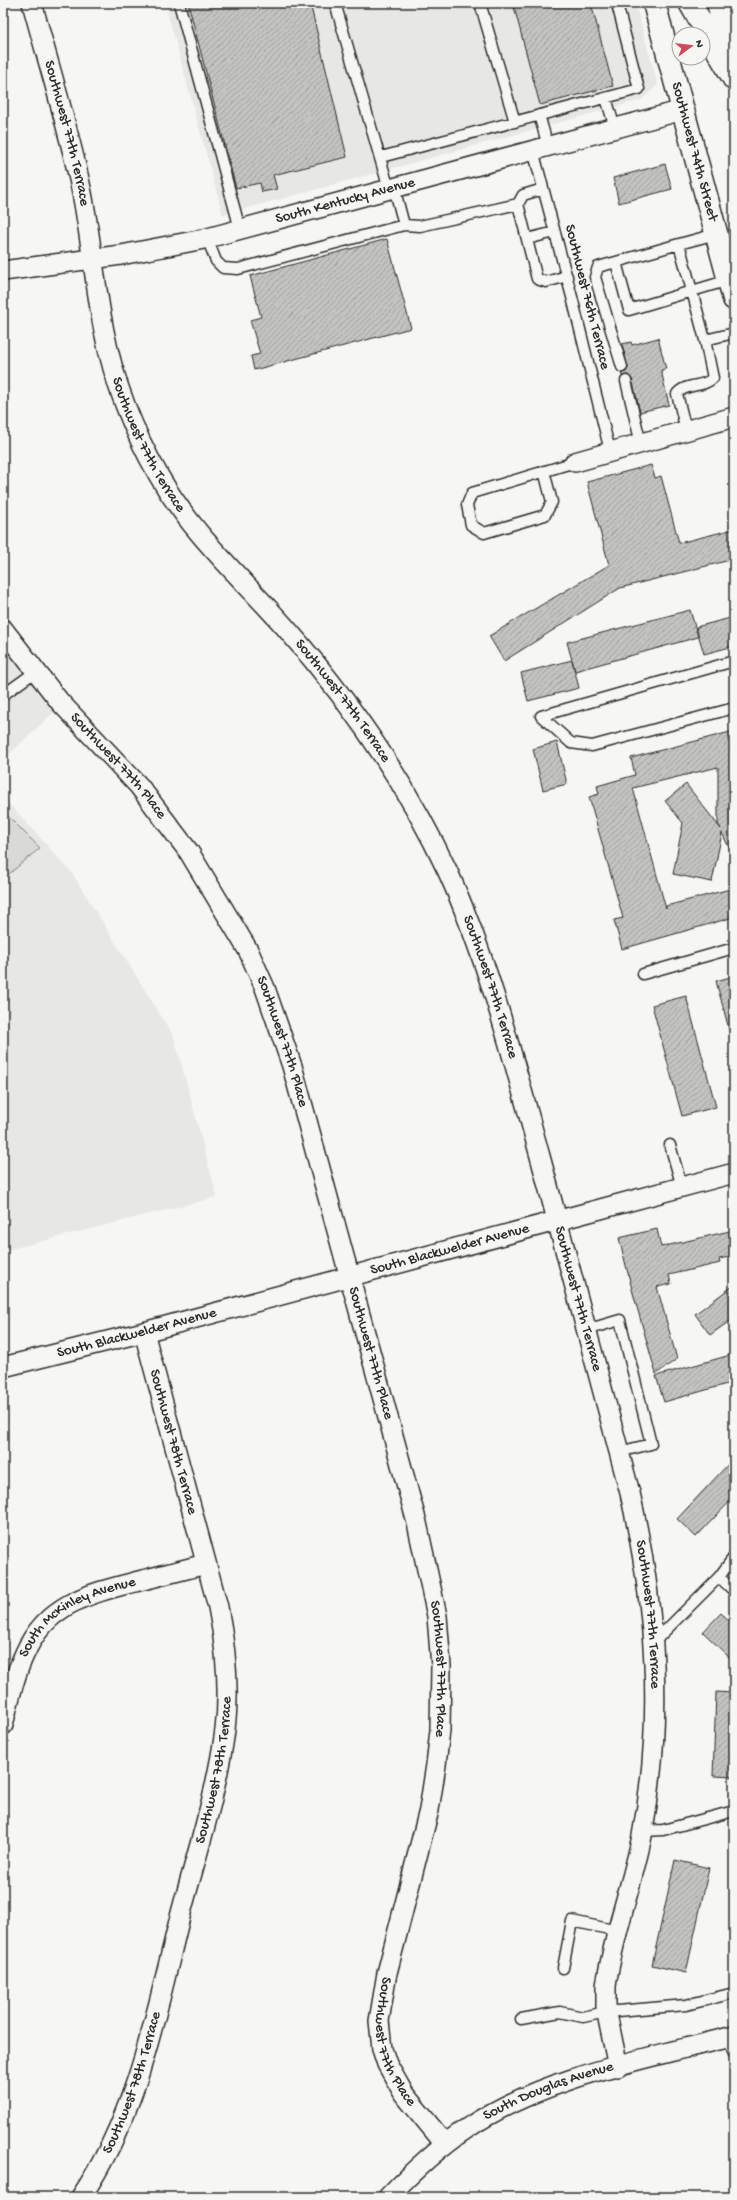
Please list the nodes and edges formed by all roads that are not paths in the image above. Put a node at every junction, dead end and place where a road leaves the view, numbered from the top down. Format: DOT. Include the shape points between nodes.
graph roads {
  1 [pos="32,3"];
  2 [pos="179,3"];
  3 [pos="335,3"];
  4 [pos="480,3"];
  5 [pos="618,3"];
  6 [pos="654,3"];
  7 [pos="690,3"];
  8 [pos="718,3"];
  9 [pos="734,62"];
  10 [pos="734,79"];
  11 [pos="606,98"];
  12 [pos="683,110"];
  13 [pos="539,115"];
  14 [pos="515,122"];
  15 [pos="616,128"];
  16 [pos="540,148"];
  17 [pos="380,157"];
  18 [pos="392,188"];
  19 [pos="543,189"];
  20 [pos="518,204"];
  21 [pos="404,225"];
  22 [pos="240,229"];
  23 [pos="555,232"];
  24 [pos="716,234"];
  25 [pos="207,238"];
  26 [pos="527,239"];
  27 [pos="679,244"];
  28 [pos="93,259"];
  29 [pos="616,262"];
  30 [pos="3,272"];
  31 [pos="567,276"];
  32 [pos="731,290"];
  33 [pos="692,291"];
  34 [pos="734,333"];
  35 [pos="705,340"];
  36 [pos="622,367"];
  37 [pos="626,381"];
  38 [pos="734,418"];
  39 [pos="686,430"];
  40 [pos="641,444"];
  41 [pos="610,451"];
  42 [pos="575,462"];
  43 [pos="544,471"];
  44 [pos="3,629"];
  45 [pos="734,661"];
  46 [pos="35,672"];
  47 [pos="3,695"];
  48 [pos="734,708"];
  49 [pos="734,948"];
  50 [pos="643,974"];
  51 [pos="670,1144"];
  52 [pos="734,1173"];
  53 [pos="682,1187"];
  54 [pos="557,1220"];
  55 [pos="350,1276"];
  56 [pos="586,1330"];
  57 [pos="144,1332"];
  58 [pos="3,1367"];
  59 [pos="619,1452"];
  60 [pos="734,1557"];
  61 [pos="206,1564"];
  62 [pos="719,1577"];
  63 [pos="734,1591"];
  64 [pos="654,1642"];
  65 [pos="3,1725"];
  66 [pos="734,1811"];
  67 [pos="643,1831"];
  68 [pos="618,1931"];
  69 [pos="563,1968"];
  70 [pos="734,1993"];
  71 [pos="606,2012"];
  72 [pos="521,2019"];
  73 [pos="732,2042"];
  74 [pos="618,2067"];
  75 [pos="445,2144"];
  76 [pos="81,2197"];
  77 [pos="388,2197"];
  1 -- 28 [label="street, Southwest 77th Terrace" via="76,169"];
  2 -- 22 [label="lane"];
  3 -- 17 [label="lane"];
  4 -- 14 [label="lane"];
  5 -- 11 [label="lane" via="639,89"];
  6 -- 12 [label="main road, Southwest 74th Street"];
  7 -- 10 [label="main road"];
  8 -- 9 [label="main road"];
  11 -- 13 [label="lane"];
  11 -- 15 [label="lane"];
  12 -- 15 [label="street, South Kentucky Avenue"];
  12 -- 24 [label="main road, Southwest 74th Street"];
  13 -- 14 [label="lane"];
  13 -- 16 [label="lane, Southwest 76th Terrace"];
  14 -- 17 [label="lane"];
  15 -- 16 [label="street, South Kentucky Avenue"];
  16 -- 18 [label="street, South Kentucky Avenue"];
  16 -- 19 [label="lane, Southwest 76th Terrace"];
  17 -- 18 [label="lane"];
  18 -- 21 [label="lane"];
  18 -- 22 [label="street, South Kentucky Avenue"];
  19 -- 20 [label="lane" via="523,195"];
  19 -- 23 [label="lane, Southwest 76th Terrace"];
  20 -- 21 [label="lane" via="420,226"];
  20 -- 26 [label="lane"];
  21 -- 25 [label="lane" via="238,269 224,268 216,261"];
  22 -- 25 [label="street, South Kentucky Avenue"];
  23 -- 26 [label="lane"];
  23 -- 31 [label="lane, Southwest 76th Terrace"];
  24 -- 27 [label="lane"];
  24 -- 32 [label="main road, Southwest 74th Street"];
  25 -- 28 [label="street, South Kentucky Avenue"];
  26 -- 31 [label="lane" via="538,279 546,282"];
  27 -- 29 [label="lane"];
  27 -- 33 [label="lane"];
  28 -- 30 [label="street, South Kentucky Avenue"];
  28 -- 54 [label="street, Southwest 77th Terrace" via="105,336 118,387 160,478 197,532 329,679 382,753 437,849 466,913 490,977"];
  29 -- 33 [label="lane" via="629,310"];
  29 -- 36 [label="lane" via="598,266 595,277"];
  31 -- 41 [label="lane, Southwest 76th Terrace"];
  32 -- 33 [label="lane"];
  33 -- 35 [label="lane"];
  34 -- 35 [label="lane"];
  35 -- 39 [label="lane" via="713,378 683,388 677,394"];
  37 -- 40 [label="lane"];
  38 -- 39 [label="street"];
  39 -- 40 [label="street"];
  40 -- 41 [label="street"];
  41 -- 42 [label="street"];
  42 -- 43 [label="lane"];
  43 -- 43 [label="lane" via="472,493 467,506 471,525 484,533 545,516 552,502"];
  44 -- 46 [label="street, Southwest 77th Place"];
  45 -- 48 [label="lane" via="541,716 572,743 592,746"];
  46 -- 47 [label="lane"];
  46 -- 55 [label="street, Southwest 77th Place" via="163,816 209,884 248,950 272,1007 292,1066"];
  49 -- 50 [label="lane"];
  51 -- 53 [label="lane"];
  52 -- 53 [label="street, South Blackwelder Avenue"];
  53 -- 54 [label="street, South Blackwelder Avenue"];
  54 -- 55 [label="street, South Blackwelder Avenue"];
  54 -- 56 [label="street, Southwest 77th Terrace"];
  55 -- 57 [label="street, South Blackwelder Avenue"];
  55 -- 75 [label="street, Southwest 77th Place" via="427,1564 437,1616 441,1666 440,1730 429,1810 383,1988 379,2010 379,2034 386,2064 393,2076"];
  56 -- 59 [label="street, Southwest 77th Terrace"];
  56 -- 59 [label="lane" via="620,1320 651,1444"];
  57 -- 58 [label="street, South Blackwelder Avenue"];
  57 -- 61 [label="street, Southwest 78th Terrace"];
  59 -- 64 [label="street, Southwest 77th Terrace" via="643,1557"];
  60 -- 62 [label="lane"];
  61 -- 65 [label="street, South McKinley Avenue" via="86,1595 60,1609 40,1628 25,1652"];
  61 -- 76 [label="street, Southwest 78th Terrace" via="224,1637 225,1729 219,1763 136,2087 113,2144"];
  62 -- 63 [label="lane"];
  62 -- 64 [label="lane"];
  64 -- 67 [label="street, Southwest 77th Terrace" via="653,1758"];
  66 -- 67 [label="lane" via="663,1830"];
  67 -- 68 [label="street, Southwest 77th Terrace"];
  68 -- 69 [label="lane" via="572,1921"];
  68 -- 71 [label="street, Southwest 77th Terrace" via="608,1972"];
  70 -- 71 [label="lane" via="686,2005"];
  71 -- 72 [label="lane" via="583,2018 560,2012"];
  71 -- 74 [label="street, Southwest 77th Terrace"];
  73 -- 74 [label="street, South Douglas Avenue"];
  74 -- 75 [label="street, South Douglas Avenue" via="562,2082 516,2101 478,2121"];
  75 -- 77 [label="street, South Douglas Avenue"];
}
